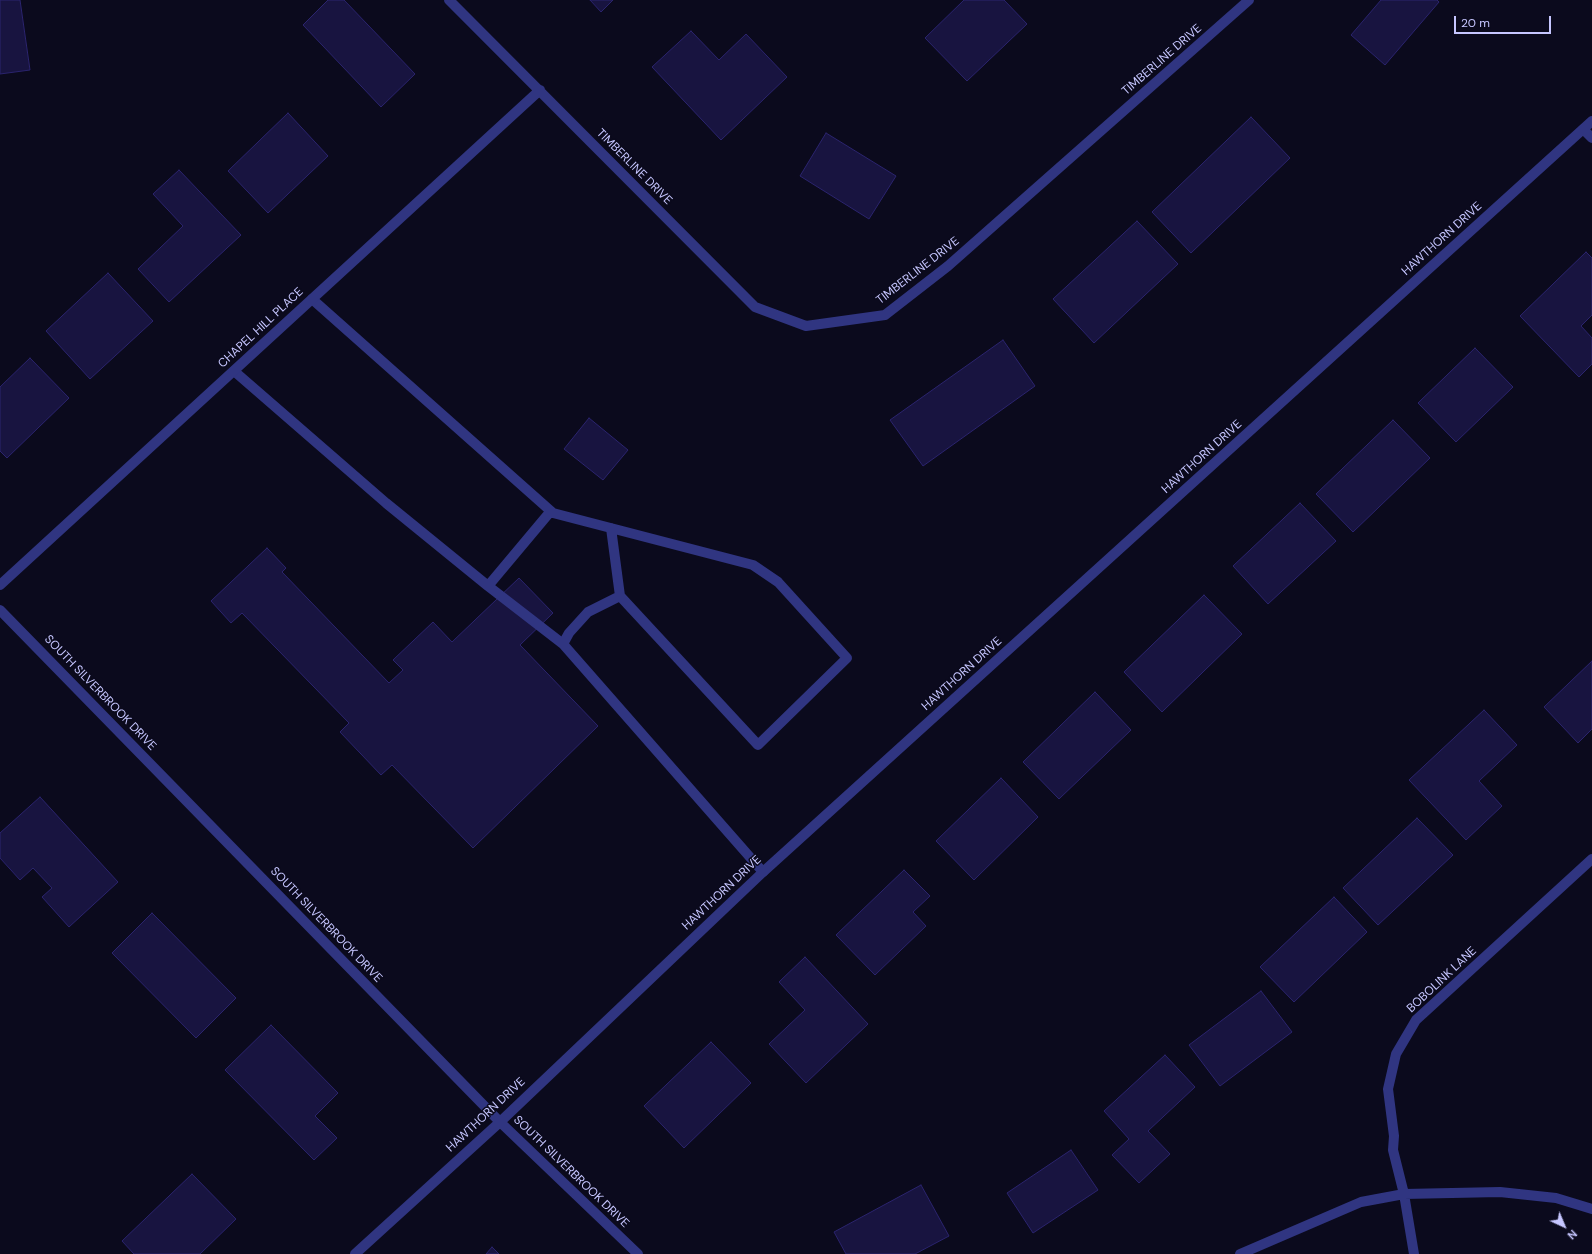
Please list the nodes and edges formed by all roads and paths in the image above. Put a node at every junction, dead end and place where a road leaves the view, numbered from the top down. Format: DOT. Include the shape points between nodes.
graph roads {
  1 [pos="449,0"];
  2 [pos="1249,0"];
  3 [pos="540,90"];
  4 [pos="1592,121"];
  5 [pos="1583,129"];
  6 [pos="1592,138"];
  7 [pos="312,299"];
  8 [pos="234,370"];
  9 [pos="553,513"];
  10 [pos="611,528"];
  11 [pos="0,586"];
  12 [pos="488,586"];
  13 [pos="620,596"];
  14 [pos="0,610"];
  15 [pos="563,644"];
  16 [pos="1592,859"];
  17 [pos="763,872"];
  18 [pos="500,1122"];
  19 [pos="1404,1194"];
  20 [pos="1592,1209"];
  21 [pos="355,1254"];
  22 [pos="638,1254"];
  23 [pos="1240,1254"];
  24 [pos="1414,1254"];
  1 -- 3 [label="street, TIMBERLINE DRIVE"];
  2 -- 3 [label="street, TIMBERLINE DRIVE" via="948,266 885,315 806,326 755,307"];
  3 -- 7 [label="street, CHAPEL HILL PLACE"];
  4 -- 5 [label="street, HAWTHORN DRIVE"];
  5 -- 6 [label="street"];
  5 -- 17 [label="street, HAWTHORN DRIVE"];
  7 -- 8 [label="street, CHAPEL HILL PLACE"];
  7 -- 9 [label="street"];
  8 -- 11 [label="street, CHAPEL HILL PLACE"];
  8 -- 12 [label="street" via="386,503"];
  9 -- 10 [label="street"];
  9 -- 12 [label="street" via="550,512"];
  10 -- 13 [label="street"];
  10 -- 13 [label="street" via="753,565 778,582 847,658 758,745"];
  12 -- 15 [label="street"];
  13 -- 15 [label="street" via="588,612 569,633"];
  14 -- 18 [label="street, SOUTH SILVERBROOK DRIVE"];
  15 -- 17 [label="street"];
  16 -- 19 [label="street, BOBOLINK LANE" via="1416,1020 1396,1054 1388,1089 1394,1136 1393,1150"];
  17 -- 18 [label="street, HAWTHORN DRIVE"];
  18 -- 21 [label="street, HAWTHORN DRIVE"];
  18 -- 22 [label="street, SOUTH SILVERBROOK DRIVE"];
  19 -- 20 [label="street" via="1500,1192 1556,1198"];
  19 -- 23 [label="street" via="1361,1202"];
  19 -- 24 [label="street, BOBOLINK LANE"];
}
